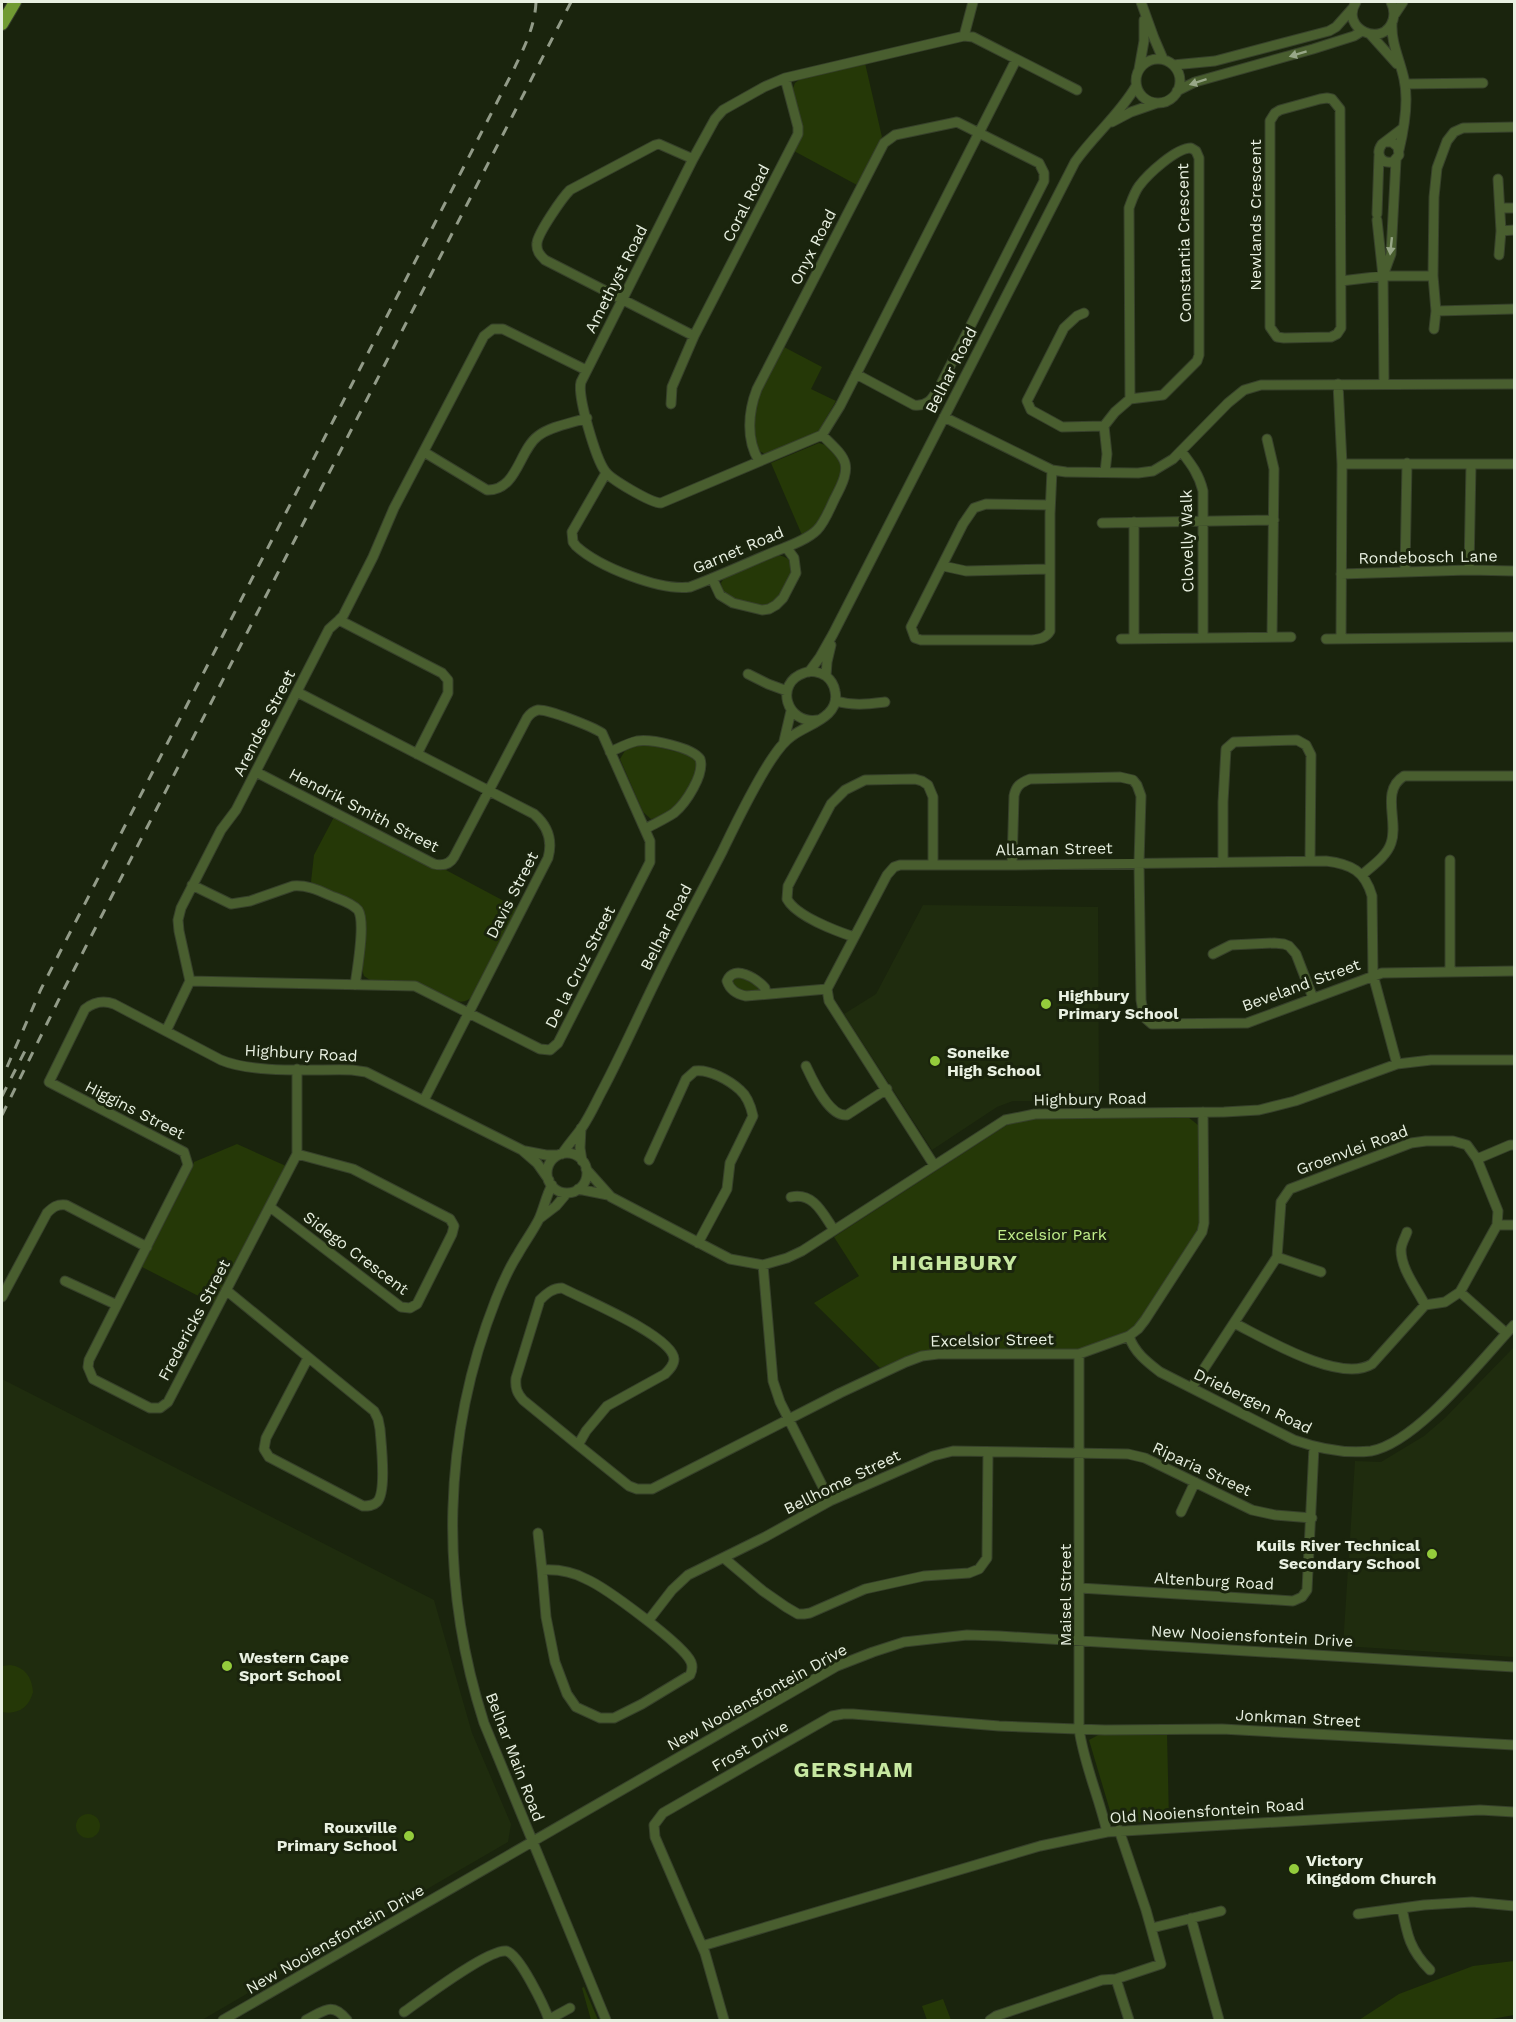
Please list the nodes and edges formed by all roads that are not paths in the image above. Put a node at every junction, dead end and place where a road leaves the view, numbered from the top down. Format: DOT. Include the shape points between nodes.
graph roads {
  1 [pos="15,2"];
  2 [pos="973,2"];
  3 [pos="1141,2"];
  4 [pos="1391,2"];
  5 [pos="1403,2"];
  6 [pos="1354,5"];
  7 [pos="1145,15"];
  8 [pos="1394,19"];
  9 [pos="2,24"];
  10 [pos="1366,33"];
  11 [pos="964,36"];
  12 [pos="1163,59"];
  13 [pos="1016,60"];
  14 [pos="1173,65"];
  15 [pos="1400,68"];
  16 [pos="1139,69"];
  17 [pos="785,78"];
  18 [pos="1483,83"];
  19 [pos="1405,84"];
  20 [pos="1136,86"];
  21 [pos="1077,90"];
  22 [pos="1177,91"];
  23 [pos="1157,103"];
  24 [pos="1105,125"];
  25 [pos="1515,127"];
  26 [pos="1403,128"];
  27 [pos="979,132"];
  28 [pos="1385,142"];
  29 [pos="1398,155"];
  30 [pos="1379,156"];
  31 [pos="693,159"];
  32 [pos="1498,179"];
  33 [pos="1500,208"];
  34 [pos="1515,208"];
  35 [pos="1515,230"];
  36 [pos="1501,231"];
  37 [pos="1499,255"];
  38 [pos="1383,276"];
  39 [pos="1433,276"];
  40 [pos="1341,281"];
  41 [pos="622,299"];
  42 [pos="1515,309"];
  43 [pos="1436,311"];
  44 [pos="1084,313"];
  45 [pos="1434,329"];
  46 [pos="694,336"];
  47 [pos="586,370"];
  48 [pos="856,374"];
  49 [pos="1338,384"];
  50 [pos="1384,384"];
  51 [pos="1515,384"];
  52 [pos="1130,399"];
  53 [pos="671,404"];
  54 [pos="944,417"];
  55 [pos="586,418"];
  56 [pos="1104,426"];
  57 [pos="822,435"];
  58 [pos="1267,439"];
  59 [pos="1181,451"];
  60 [pos="424,452"];
  61 [pos="759,461"];
  62 [pos="1407,463"];
  63 [pos="1342,464"];
  64 [pos="1471,464"];
  65 [pos="1515,464"];
  66 [pos="1052,470"];
  67 [pos="1105,472"];
  68 [pos="606,473"];
  69 [pos="1050,505"];
  70 [pos="1274,520"];
  71 [pos="1204,521"];
  72 [pos="1134,522"];
  73 [pos="1102,524"];
  74 [pos="786,547"];
  75 [pos="943,567"];
  76 [pos="1049,569"];
  77 [pos="1469,570"];
  78 [pos="1515,571"];
  79 [pos="1405,572"];
  80 [pos="1341,574"];
  81 [pos="712,578"];
  82 [pos="339,620"];
  83 [pos="833,634"];
  84 [pos="1203,637"];
  85 [pos="1272,637"];
  86 [pos="1515,637"];
  87 [pos="1134,638"];
  88 [pos="1291,638"];
  89 [pos="1121,639"];
  90 [pos="1326,639"];
  91 [pos="1341,639"];
  92 [pos="809,672"];
  93 [pos="748,674"];
  94 [pos="826,676"];
  95 [pos="787,691"];
  96 [pos="297,692"];
  97 [pos="836,701"];
  98 [pos="885,702"];
  99 [pos="791,711"];
  100 [pos="818,720"];
  101 [pos="783,743"];
  102 [pos="610,752"];
  103 [pos="417,754"];
  104 [pos="256,772"];
  105 [pos="1515,776"];
  106 [pos="489,790"];
  107 [pos="645,829"];
  108 [pos="1450,860"];
  109 [pos="1311,861"];
  110 [pos="1223,862"];
  111 [pos="1139,863"];
  112 [pos="933,864"];
  113 [pos="1012,865"];
  114 [pos="1362,875"];
  115 [pos="192,885"];
  116 [pos="854,937"];
  117 [pos="1213,954"];
  118 [pos="1450,971"];
  119 [pos="1515,971"];
  120 [pos="1373,975"];
  121 [pos="190,981"];
  122 [pos="356,985"];
  123 [pos="826,989"];
  124 [pos="765,994"];
  125 [pos="1313,998"];
  126 [pos="469,1012"];
  127 [pos="166,1031"];
  128 [pos="1515,1060"];
  129 [pos="1397,1064"];
  130 [pos="806,1066"];
  131 [pos="297,1069"];
  132 [pos="49,1082"];
  133 [pos="887,1089"];
  134 [pos="424,1100"];
  135 [pos="1203,1112"];
  136 [pos="582,1128"];
  137 [pos="1515,1144"];
  138 [pos="522,1150"];
  139 [pos="297,1154"];
  140 [pos="560,1154"];
  141 [pos="1478,1158"];
  142 [pos="649,1160"];
  143 [pos="584,1165"];
  144 [pos="934,1165"];
  145 [pos="550,1183"];
  146 [pos="578,1189"];
  147 [pos="567,1193"];
  148 [pos="608,1195"];
  149 [pos="791,1197"];
  150 [pos="270,1207"];
  151 [pos="539,1219"];
  152 [pos="1497,1225"];
  153 [pos="1515,1225"];
  154 [pos="834,1230"];
  155 [pos="1407,1232"];
  156 [pos="698,1243"];
  157 [pos="147,1247"];
  158 [pos="1277,1257"];
  159 [pos="763,1264"];
  160 [pos="1321,1272"];
  161 [pos="65,1281"];
  162 [pos="225,1290"];
  163 [pos="1460,1292"];
  164 [pos="2,1297"];
  165 [pos="117,1305"];
  166 [pos="1425,1305"];
  167 [pos="1234,1323"];
  168 [pos="1515,1325"];
  169 [pos="1506,1333"];
  170 [pos="1129,1336"];
  171 [pos="1078,1354"];
  172 [pos="308,1358"];
  173 [pos="1192,1387"];
  174 [pos="789,1418"];
  175 [pos="578,1444"];
  176 [pos="1314,1447"];
  177 [pos="988,1452"];
  178 [pos="1079,1453"];
  179 [pos="1195,1482"];
  180 [pos="830,1501"];
  181 [pos="1181,1512"];
  182 [pos="1312,1518"];
  183 [pos="538,1533"];
  184 [pos="724,1558"];
  185 [pos="542,1570"];
  186 [pos="1080,1588"];
  187 [pos="648,1621"];
  188 [pos="1080,1641"];
  189 [pos="1515,1667"];
  190 [pos="1079,1729"];
  191 [pos="1515,1745"];
  192 [pos="1515,1812"];
  193 [pos="1119,1830"];
  194 [pos="1107,1832"];
  195 [pos="532,1844"];
  196 [pos="1515,1906"];
  197 [pos="1402,1908"];
  198 [pos="1221,1911"];
  199 [pos="1358,1914"];
  200 [pos="1191,1918"];
  201 [pos="1152,1928"];
  202 [pos="702,1946"];
  203 [pos="1430,1970"];
  204 [pos="1116,1979"];
  205 [pos="570,2008"];
  206 [pos="404,2012"];
  207 [pos="223,2020"];
  208 [pos="306,2020"];
  209 [pos="347,2020"];
  210 [pos="549,2020"];
  211 [pos="606,2020"];
  212 [pos="724,2020"];
  213 [pos="990,2020"];
  214 [pos="1129,2020"];
  215 [pos="1219,2020"];
  1 -- 9 [label="main road"];
  2 -- 11 [label="street"];
  3 -- 7 [label="street"];
  4 -- 8 [label="street"];
  5 -- 8 [label="street"];
  6 -- 10 [label="street" via="1353,19"];
  6 -- 14 [label="street" via="1329,31 1215,61"];
  7 -- 12 [label="street"];
  7 -- 16 [label="street"];
  8 -- 10 [label="street" via="1387,30"];
  8 -- 15 [label="street" via="1393,40"];
  10 -- 15 [label="street"];
  10 -- 22 [label="street, one-way" via="1195,82"];
  11 -- 13 [label="street"];
  11 -- 17 [label="street, Amethyst Road"];
  12 -- 14 [label="street"];
  12 -- 16 [label="street" via="1149,60"];
  13 -- 21 [label="street"];
  13 -- 27 [label="street"];
  14 -- 22 [label="street" via="1180,82"];
  15 -- 19 [label="street"];
  16 -- 20 [label="street"];
  17 -- 31 [label="street, Amethyst Road" via="723,110"];
  17 -- 46 [label="street, Coral Road" via="798,134"];
  18 -- 19 [label="street"];
  19 -- 26 [label="street"];
  20 -- 23 [label="street" via="1142,96"];
  20 -- 24 [label="street, Belhar Road"];
  22 -- 23 [label="street" via="1171,99"];
  23 -- 24 [label="street, Belhar Road"];
  24 -- 54 [label="street, Belhar Road" via="1080,155 1060,190"];
  25 -- 39 [label="street" via="1463,128 1447,141 1435,183"];
  26 -- 28 [label="street"];
  26 -- 29 [label="street"];
  27 -- 48 [label="street"];
  27 -- 48 [label="street, Onyx Road" via="1039,163 1044,182 928,403 909,403"];
  27 -- 61 [label="street, Onyx Road" via="951,122 895,135 881,147 757,389 750,438"];
  28 -- 29 [label="street" via="1392,142"];
  28 -- 30 [label="street" via="1379,148"];
  29 -- 30 [label="street" via="1393,162 1385,162"];
  29 -- 38 [label="street, one-way" via="1391,254"];
  30 -- 38 [label="street" via="1377,217"];
  31 -- 41 [label="street, Amethyst Road"];
  31 -- 41 [label="street" via="660,144 642,150 570,190 539,237 538,253 545,260"];
  32 -- 33 [label="street"];
  33 -- 34 [label="street"];
  33 -- 36 [label="street"];
  35 -- 36 [label="street"];
  36 -- 37 [label="street"];
  38 -- 39 [label="street"];
  38 -- 40 [label="street"];
  38 -- 50 [label="street"];
  39 -- 43 [label="street"];
  40 -- 40 [label="street, Newlands Crescent" via="1340,109 1332,99 1320,99 1280,110 1270,121 1273,333 1284,338 1337,334 1341,328"];
  41 -- 46 [label="street"];
  41 -- 47 [label="street, Amethyst Road"];
  42 -- 43 [label="street"];
  43 -- 45 [label="street"];
  44 -- 56 [label="street" via="1064,328 1026,401 1031,410 1062,427"];
  46 -- 53 [label="street, Coral Road" via="672,387"];
  47 -- 55 [label="street, Amethyst Road" via="579,390"];
  47 -- 60 [label="street, Arendse Street" via="503,329 493,329 484,336"];
  48 -- 57 [label="street"];
  49 -- 50 [label="street"];
  49 -- 59 [label="street" via="1261,385 1244,390"];
  49 -- 63 [label="street"];
  50 -- 51 [label="street"];
  52 -- 52 [label="street, Constantia Crescent" via="1162,395 1199,355 1199,158 1191,148 1174,153 1140,186 1129,208"];
  52 -- 56 [label="street"];
  54 -- 66 [label="street"];
  54 -- 83 [label="street, Belhar Road"];
  55 -- 60 [label="street" via="535,438 507,482 497,489 487,490"];
  55 -- 68 [label="street, Amethyst Road"];
  56 -- 67 [label="street"];
  57 -- 61 [label="street"];
  57 -- 74 [label="street, Garnet Road" via="844,459 846,475 819,528"];
  58 -- 70 [label="street" via="1274,468"];
  59 -- 67 [label="street" via="1153,471"];
  59 -- 71 [label="street, Clovelly Walk" via="1201,480"];
  60 -- 82 [label="street, Arendse Street"];
  61 -- 68 [label="street" via="661,502 647,499"];
  62 -- 63 [label="street"];
  62 -- 64 [label="street"];
  62 -- 79 [label="street"];
  63 -- 80 [label="street"];
  64 -- 65 [label="street"];
  64 -- 77 [label="street"];
  66 -- 67 [label="street"];
  66 -- 69 [label="street"];
  68 -- 81 [label="street, Garnet Road" via="572,532 576,546 620,573 674,588"];
  69 -- 75 [label="street" via="976,506"];
  69 -- 76 [label="street"];
  70 -- 71 [label="street"];
  70 -- 85 [label="street"];
  71 -- 72 [label="street"];
  71 -- 84 [label="street, Clovelly Walk"];
  72 -- 73 [label="street"];
  72 -- 87 [label="street"];
  74 -- 81 [label="street, Garnet Road"];
  74 -- 81 [label="street" via="794,558 796,573 783,597 769,609 733,603 720,595"];
  75 -- 76 [label="street" via="966,571"];
  75 -- 76 [label="street" via="911,627 917,640 1042,638 1050,631"];
  77 -- 78 [label="street, Rondebosch Lane"];
  77 -- 79 [label="street, Rondebosch Lane"];
  79 -- 80 [label="street, Rondebosch Lane"];
  80 -- 91 [label="street"];
  82 -- 96 [label="street, Arendse Street" via="329,629"];
  82 -- 103 [label="street" via="442,673 448,680 448,693"];
  83 -- 92 [label="street, Belhar Road"];
  83 -- 94 [label="street, Belhar Road"];
  84 -- 85 [label="street"];
  84 -- 87 [label="street"];
  85 -- 88 [label="street"];
  86 -- 91 [label="street"];
  87 -- 89 [label="street"];
  90 -- 91 [label="street"];
  92 -- 94 [label="street"];
  92 -- 95 [label="street" via="796,676"];
  93 -- 95 [label="street"];
  94 -- 97 [label="street" via="834,687"];
  95 -- 99 [label="street"];
  96 -- 103 [label="street, Davis Street"];
  96 -- 104 [label="street, Arendse Street"];
  97 -- 98 [label="street" via="861,705"];
  97 -- 100 [label="street" via="830,713"];
  99 -- 100 [label="street" via="805,720"];
  99 -- 101 [label="street, Belhar Road"];
  100 -- 101 [label="street, Belhar Road"];
  101 -- 136 [label="street, Belhar Road" via="753,791"];
  102 -- 106 [label="street, De la Cruz Street" via="602,733 592,727 543,710 534,711"];
  102 -- 107 [label="street, De la Cruz Street"];
  102 -- 107 [label="street" via="648,741 690,750 700,759 700,773 681,806"];
  103 -- 106 [label="street, Davis Street"];
  104 -- 106 [label="street, Hendrik Smith Street" via="440,865 453,859"];
  104 -- 115 [label="street, Arendse Street"];
  105 -- 114 [label="street" via="1399,779 1392,790 1391,845"];
  106 -- 126 [label="street, Davis Street" via="534,814 546,828 551,846 549,858"];
  107 -- 126 [label="street, De la Cruz Street" via="650,841 650,862 556,1046 544,1050"];
  108 -- 118 [label="street"];
  109 -- 110 [label="street, Allaman Street"];
  109 -- 110 [label="street" via="1311,755 1298,740 1234,742 1226,749"];
  109 -- 114 [label="street, Allaman Street" via="1340,863"];
  110 -- 111 [label="street, Allaman Street"];
  111 -- 113 [label="street, Allaman Street"];
  111 -- 113 [label="street" via="1140,791 1133,780 1120,777 1030,779 1018,785 1014,796"];
  111 -- 125 [label="street, Beveland Street" via="1141,1000 1148,1021 1159,1025 1247,1023"];
  112 -- 113 [label="street, Allaman Street"];
  112 -- 116 [label="street, Allaman Street" via="894,867"];
  112 -- 116 [label="street" via="933,797 928,785 915,778 865,780 837,796 789,886 787,899 792,907"];
  114 -- 120 [label="street" via="1372,896"];
  115 -- 121 [label="street, Arendse Street" via="178,926"];
  115 -- 122 [label="street" via="231,904 300,885 347,902 358,911 361,921"];
  116 -- 123 [label="street, Allaman Street"];
  117 -- 125 [label="street" via="1231,945 1284,944 1296,954"];
  118 -- 119 [label="street, Beveland Street"];
  118 -- 120 [label="street, Beveland Street"];
  120 -- 125 [label="street, Beveland Street"];
  120 -- 129 [label="street"];
  121 -- 122 [label="street, De la Cruz Street"];
  121 -- 127 [label="street"];
  122 -- 126 [label="street, De la Cruz Street" via="415,986"];
  123 -- 124 [label="street"];
  123 -- 133 [label="street" via="829,1001"];
  126 -- 134 [label="street, Davis Street"];
  127 -- 131 [label="street, Highbury Road" via="237,1065"];
  127 -- 132 [label="street, Highbury Road" via="114,1004 94,1003 85,1010"];
  128 -- 129 [label="street, Highbury Road"];
  129 -- 135 [label="street, Highbury Road" via="1271,1107"];
  130 -- 133 [label="street" via="830,1106 841,1115"];
  131 -- 134 [label="street, Highbury Road" via="366,1072"];
  131 -- 139 [label="street, Fredericks Street"];
  132 -- 157 [label="street, Higgins Street" via="184,1152 188,1165"];
  133 -- 144 [label="street"];
  134 -- 138 [label="street, Highbury Road"];
  135 -- 144 [label="street, Highbury Road" via="1021,1115 1005,1120"];
  135 -- 170 [label="street, Excelsior Street" via="1202,1232 1145,1320"];
  136 -- 140 [label="street, Belhar Road"];
  136 -- 143 [label="street, Belhar Road" via="580,1148"];
  137 -- 141 [label="street"];
  138 -- 140 [label="street, Highbury Road"];
  138 -- 145 [label="street, Highbury Road" via="537,1163"];
  139 -- 150 [label="street, Fredericks Street"];
  139 -- 150 [label="street, Sidego Crescent" via="353,1169 450,1219 454,1226 452,1234 419,1301 412,1308 401,1307"];
  140 -- 143 [label="street" via="575,1155"];
  140 -- 145 [label="street" via="550,1163"];
  141 -- 152 [label="street" via="1498,1211"];
  141 -- 158 [label="street, Groenvlei Road" via="1460,1142 1411,1143 1290,1189 1281,1202"];
  142 -- 156 [label="street" via="686,1079 695,1071 706,1071 727,1081 747,1099 753,1116 730,1163 727,1189"];
  143 -- 146 [label="street" via="585,1180"];
  143 -- 148 [label="street, Highbury Road"];
  144 -- 154 [label="street, Highbury Road"];
  145 -- 147 [label="street"];
  145 -- 151 [label="street"];
  146 -- 147 [label="street"];
  146 -- 148 [label="street, Highbury Road"];
  147 -- 151 [label="street"];
  148 -- 156 [label="street, Highbury Road"];
  149 -- 154 [label="street" via="813,1200"];
  150 -- 162 [label="street, Fredericks Street"];
  151 -- 195 [label="street, Belhar Main Road" via="497,1296 469,1381 460,1421 452,1524 460,1620 474,1688 494,1752"];
  152 -- 153 [label="street"];
  152 -- 163 [label="street"];
  154 -- 159 [label="street, Highbury Road" via="795,1254"];
  155 -- 166 [label="street" via="1402,1257"];
  156 -- 159 [label="street, Highbury Road" via="730,1259"];
  157 -- 164 [label="street" via="59,1204 46,1213"];
  157 -- 165 [label="street, Fredericks Street"];
  158 -- 160 [label="street"];
  158 -- 167 [label="street, Groenvlei Road"];
  159 -- 174 [label="street" via="773,1381"];
  161 -- 165 [label="street"];
  162 -- 165 [label="street, Fredericks Street" via="168,1402 156,1408 91,1375 88,1360"];
  162 -- 172 [label="street"];
  163 -- 166 [label="street" via="1445,1302"];
  163 -- 169 [label="street"];
  166 -- 167 [label="street" via="1378,1359 1368,1367 1358,1368 1321,1365"];
  167 -- 173 [label="street, Groenvlei Road"];
  168 -- 169 [label="street, Driebergen Road"];
  169 -- 176 [label="street, Driebergen Road" via="1431,1415 1397,1440 1371,1451"];
  170 -- 171 [label="street, Excelsior Street"];
  170 -- 173 [label="street, Driebergen Road" via="1144,1359 1160,1372"];
  171 -- 174 [label="street, Excelsior Street" via="922,1356"];
  171 -- 178 [label="street, Maisel Street"];
  172 -- 172 [label="street" via="264,1449 269,1457 363,1506 371,1506 377,1503 382,1490 378,1419 366,1404"];
  173 -- 176 [label="street, Driebergen Road"];
  174 -- 175 [label="street, Excelsior Street" via="652,1489 629,1486"];
  174 -- 180 [label="street"];
  175 -- 175 [label="street, Excelsior Street" via="523,1400 515,1385 540,1300 557,1288 657,1337 674,1359 665,1374 607,1406"];
  176 -- 182 [label="street, Altenburg Road"];
  177 -- 178 [label="street, Bellhome Street"];
  177 -- 180 [label="street, Bellhome Street" via="953,1451 933,1456"];
  177 -- 184 [label="street" via="987,1558 979,1569 865,1589 810,1613 798,1614"];
  178 -- 179 [label="street, Riparia Street" via="1145,1458"];
  178 -- 186 [label="street, Maisel Street"];
  179 -- 181 [label="street"];
  179 -- 182 [label="street, Riparia Street" via="1252,1510"];
  180 -- 184 [label="street, Bellhome Street"];
  182 -- 186 [label="street, Altenburg Road" via="1307,1590 1298,1600"];
  183 -- 185 [label="street"];
  184 -- 187 [label="street, Bellhome Street" via="682,1579"];
  185 -- 187 [label="street" via="558,1569 588,1579"];
  185 -- 187 [label="street" via="555,1662 572,1702 594,1716 606,1719 623,1714 690,1675 690,1660"];
  186 -- 188 [label="street, Maisel Street"];
  188 -- 189 [label="street, New Nooiensfontein Drive"];
  188 -- 190 [label="street, Maisel Street"];
  188 -- 195 [label="street, New Nooiensfontein Drive" via="967,1635 904,1642 873,1652 791,1691"];
  190 -- 191 [label="street, Jonkman Street" via="1222,1728"];
  190 -- 194 [label="street, Maisel Street"];
  190 -- 202 [label="street, Frost Drive" via="843,1714 832,1716 691,1797 659,1816 654,1833"];
  192 -- 193 [label="street, Old Nooiensfontein Road" via="1480,1810"];
  193 -- 194 [label="street, Old Nooiensfontein Road"];
  193 -- 201 [label="street"];
  194 -- 202 [label="street, Old Nooiensfontein Road" via="1040,1846"];
  195 -- 207 [label="street, New Nooiensfontein Drive"];
  195 -- 211 [label="street, Belhar Main Road"];
  196 -- 197 [label="street" via="1472,1902"];
  197 -- 199 [label="street"];
  197 -- 203 [label="street" via="1408,1939"];
  198 -- 200 [label="street"];
  200 -- 201 [label="street"];
  200 -- 215 [label="street"];
  201 -- 204 [label="street" via="1161,1964"];
  202 -- 212 [label="street, Frost Drive"];
  204 -- 213 [label="street" via="1102,1980"];
  204 -- 214 [label="street"];
  205 -- 210 [label="street"];
  206 -- 210 [label="street" via="447,1981 491,1955 506,1951 516,1959 537,1992"];
  208 -- 209 [label="street" via="330,2008"];
}
